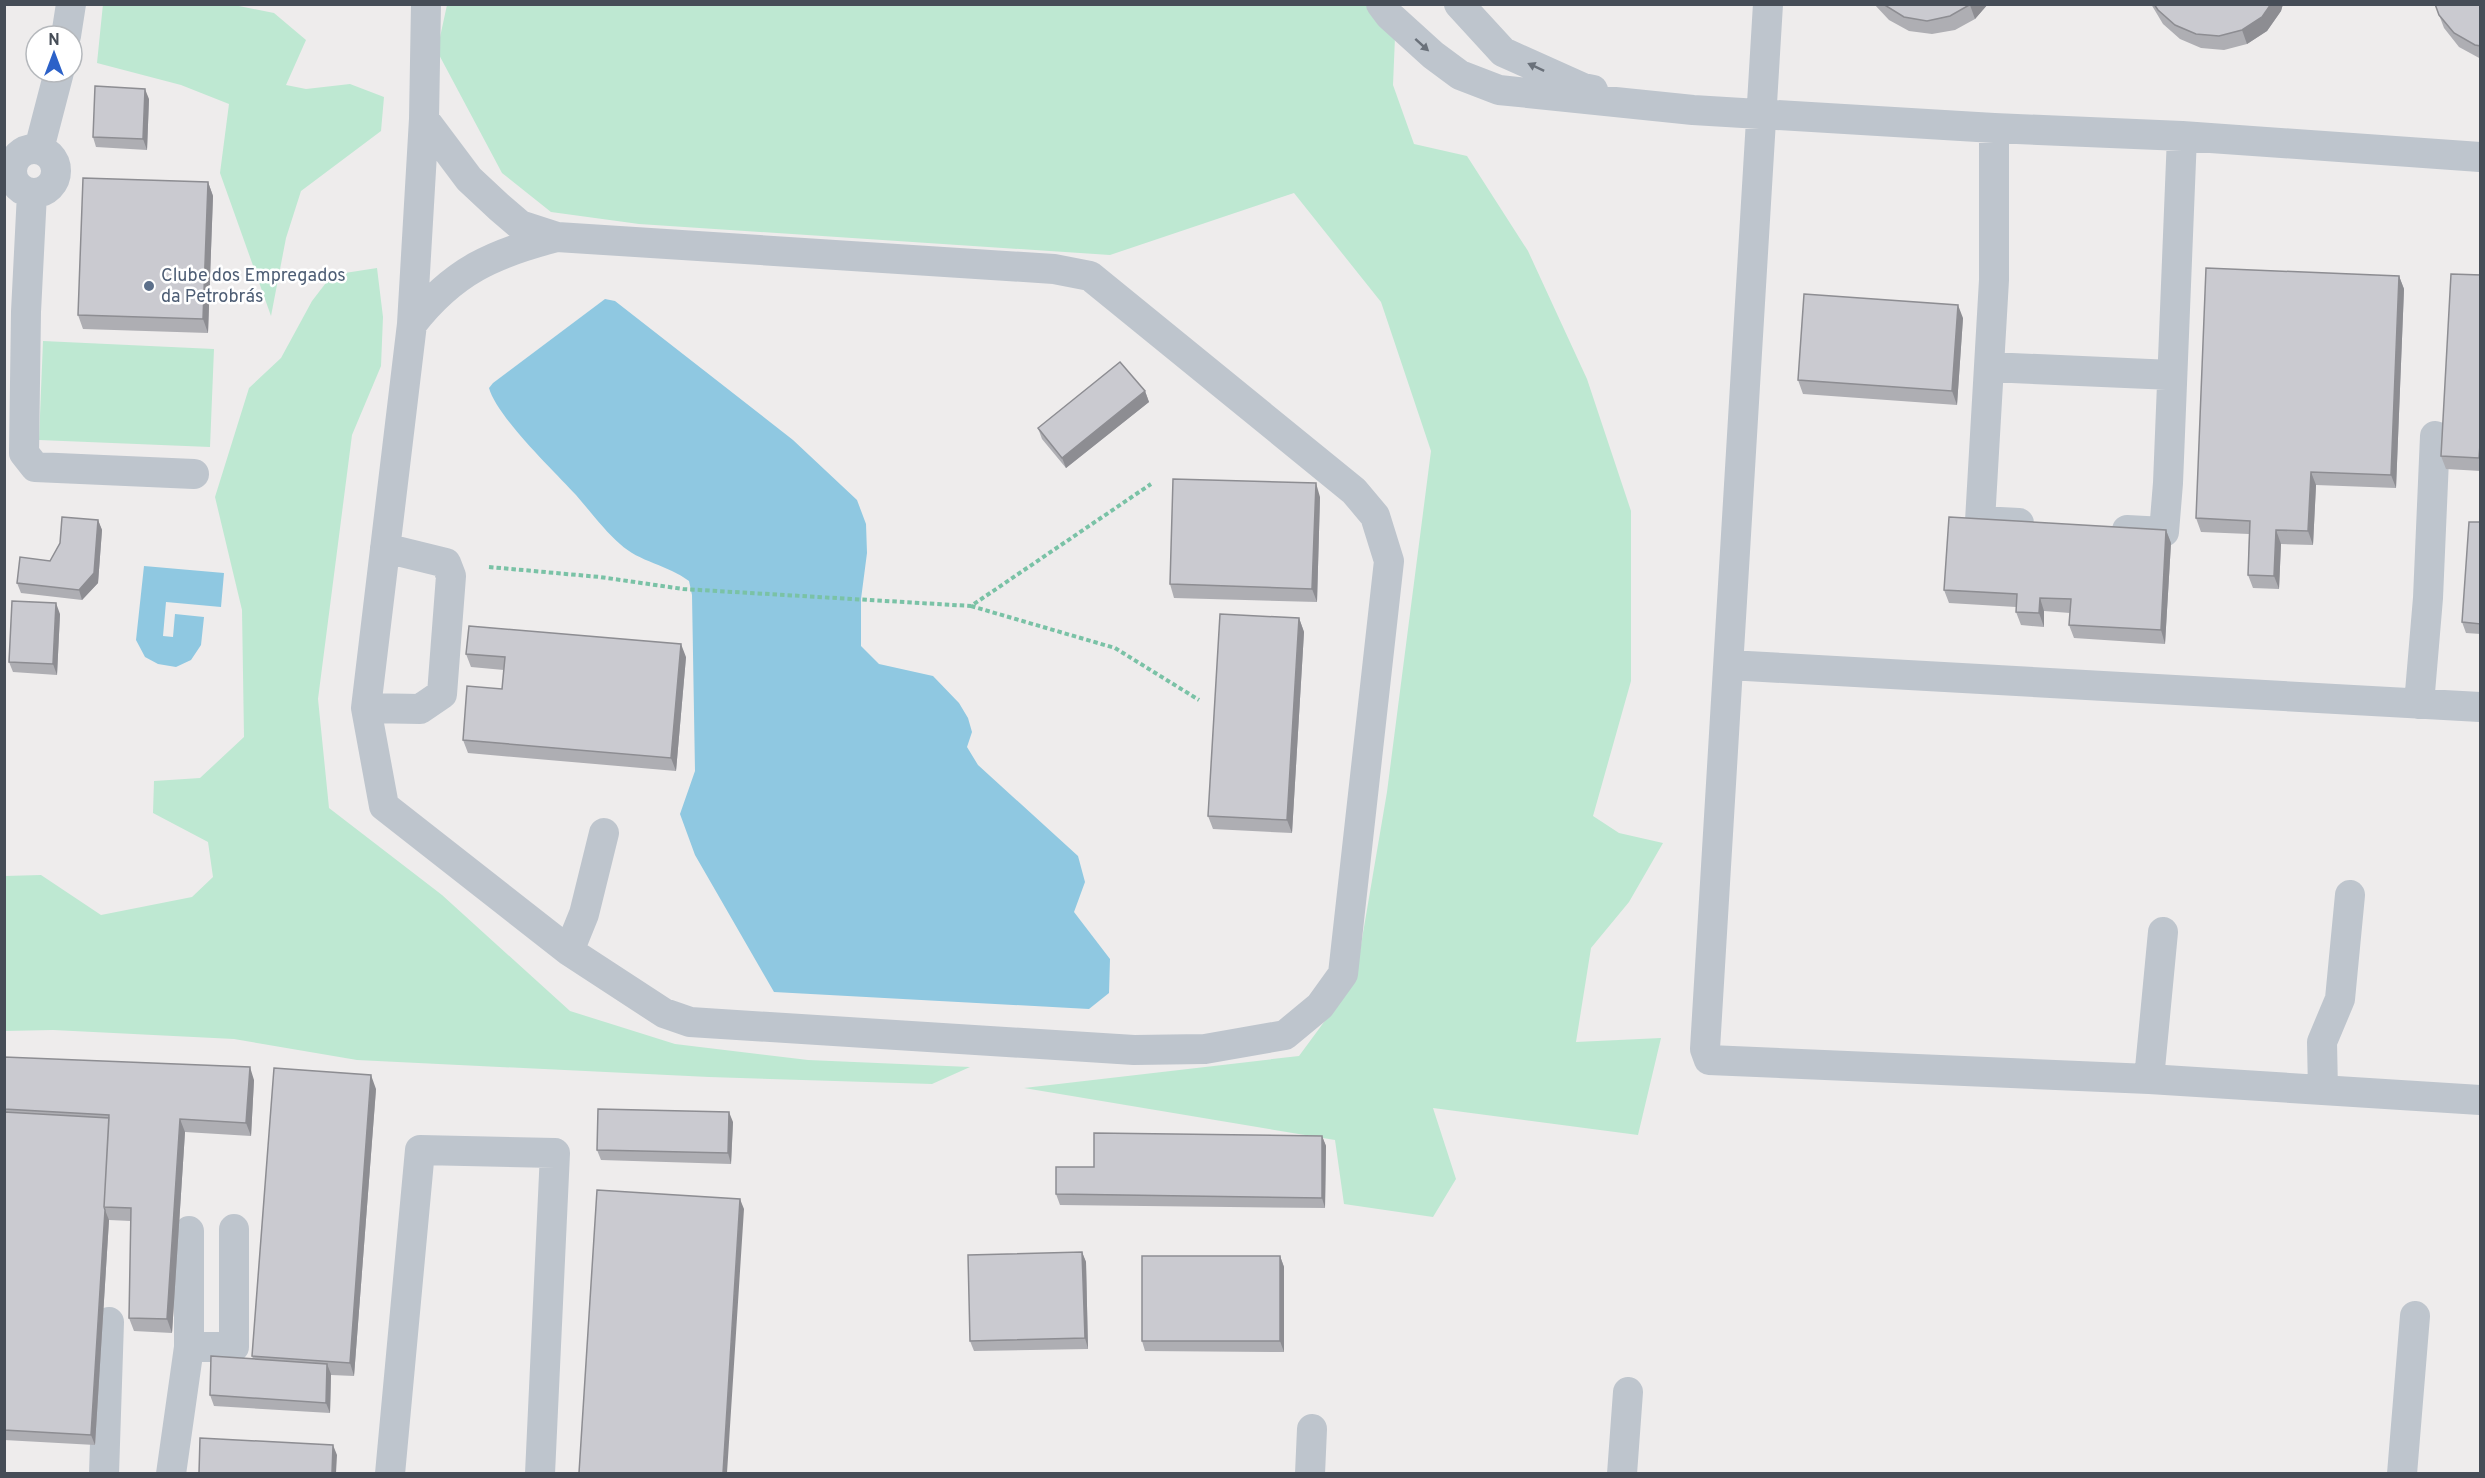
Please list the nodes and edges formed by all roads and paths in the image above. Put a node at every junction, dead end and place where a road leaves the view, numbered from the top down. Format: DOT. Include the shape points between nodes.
graph roads {
  1 [pos="71,4"];
  2 [pos="426,4"];
  3 [pos="1381,4"];
  4 [pos="1459,4"];
  5 [pos="1764,8"];
  6 [pos="68,24"];
  7 [pos="56,84"];
  8 [pos="1693,110"];
  9 [pos="1761,114"];
  10 [pos="424,119"];
  11 [pos="1994,128"];
  12 [pos="2182,136"];
  13 [pos="2481,157"];
  14 [pos="557,237"];
  15 [pos="412,324"];
  16 [pos="1989,367"];
  17 [pos="2172,375"];
  18 [pos="2435,436"];
  19 [pos="194,474"];
  20 [pos="1151,484"];
  21 [pos="2049,525"];
  22 [pos="2095,528"];
  23 [pos="385,548"];
  24 [pos="489,567"];
  25 [pos="971,606"];
  26 [pos="1729,664"];
  27 [pos="1199,700"];
  28 [pos="2419,704"];
  29 [pos="2481,707"];
  30 [pos="366,708"];
  31 [pos="604,833"];
  32 [pos="2350,895"];
  33 [pos="2163,932"];
  34 [pos="568,951"];
  35 [pos="2149,1079"];
  36 [pos="2323,1090"];
  37 [pos="2481,1100"];
  38 [pos="234,1228"];
  39 [pos="189,1231"];
  40 [pos="2415,1316"];
  41 [pos="109,1322"];
  42 [pos="189,1347"];
  43 [pos="1628,1392"];
  44 [pos="1312,1429"];
  45 [pos="104,1473"];
  46 [pos="171,1473"];
  47 [pos="390,1473"];
  48 [pos="540,1473"];
  49 [pos="1310,1473"];
  50 [pos="1622,1473"];
  51 [pos="2402,1473"];
  1 -- 6 [label="lane"];
  2 -- 10 [label="lane"];
  3 -- 8 [label="lane, one-way" via="1389,16 1442,62 1460,75 1498,90"];
  8 -- 4 [label="lane, one-way" via="1583,88 1503,52"];
  5 -- 9 [label="lane"];
  7 -- 19 [label="lane" via="39,149 27,149 17,156 12,167 13,179 20,188 32,193 24,453 35,467"];
  8 -- 9 [label="lane"];
  9 -- 11 [label="lane"];
  9 -- 26 [label="lane"];
  10 -- 14 [label="lane" via="469,179 499,207 520,225"];
  10 -- 15 [label="lane"];
  11 -- 12 [label="lane"];
  11 -- 16 [label="lane" via="1994,280"];
  12 -- 13 [label="lane"];
  12 -- 17 [label="lane"];
  14 -- 15 [label="lane" via="513,249 475,266 429,302"];
  14 -- 34 [label="lane" via="1054,269 1090,276 1354,491 1375,516 1389,561 1343,974 1320,1005 1285,1035 1205,1048 1134,1050 690,1022 664,1013"];
  15 -- 23 [label="lane"];
  16 -- 17 [label="lane"];
  16 -- 21 [label="lane" via="1980,521"];
  17 -- 22 [label="lane" via="2164,532"];
  18 -- 28 [label="lane"];
  20 -- 25 [label="path"];
  23 -- 30 [label="lane"];
  23 -- 30 [label="lane" via="446,563 451,576 442,694 420,709"];
  24 -- 25 [label="path" via="683,589"];
  25 -- 27 [label="path" via="1115,648"];
  26 -- 28 [label="lane"];
  26 -- 35 [label="lane" via="1704,1048 1709,1060"];
  28 -- 29 [label="lane"];
  30 -- 34 [label="lane" via="384,806"];
  31 -- 34 [label="lane" via="585,914"];
  32 -- 36 [label="lane" via="2340,999 2322,1042"];
  33 -- 35 [label="lane"];
  35 -- 36 [label="lane"];
  36 -- 37 [label="lane"];
  38 -- 42 [label="lane" via="234,1347"];
  39 -- 42 [label="lane"];
  40 -- 51 [label="lane"];
  41 -- 45 [label="lane"];
  42 -- 46 [label="lane"];
  43 -- 50 [label="lane"];
  44 -- 49 [label="lane"];
  47 -- 48 [label="lane" via="420,1150 555,1153"];
}
